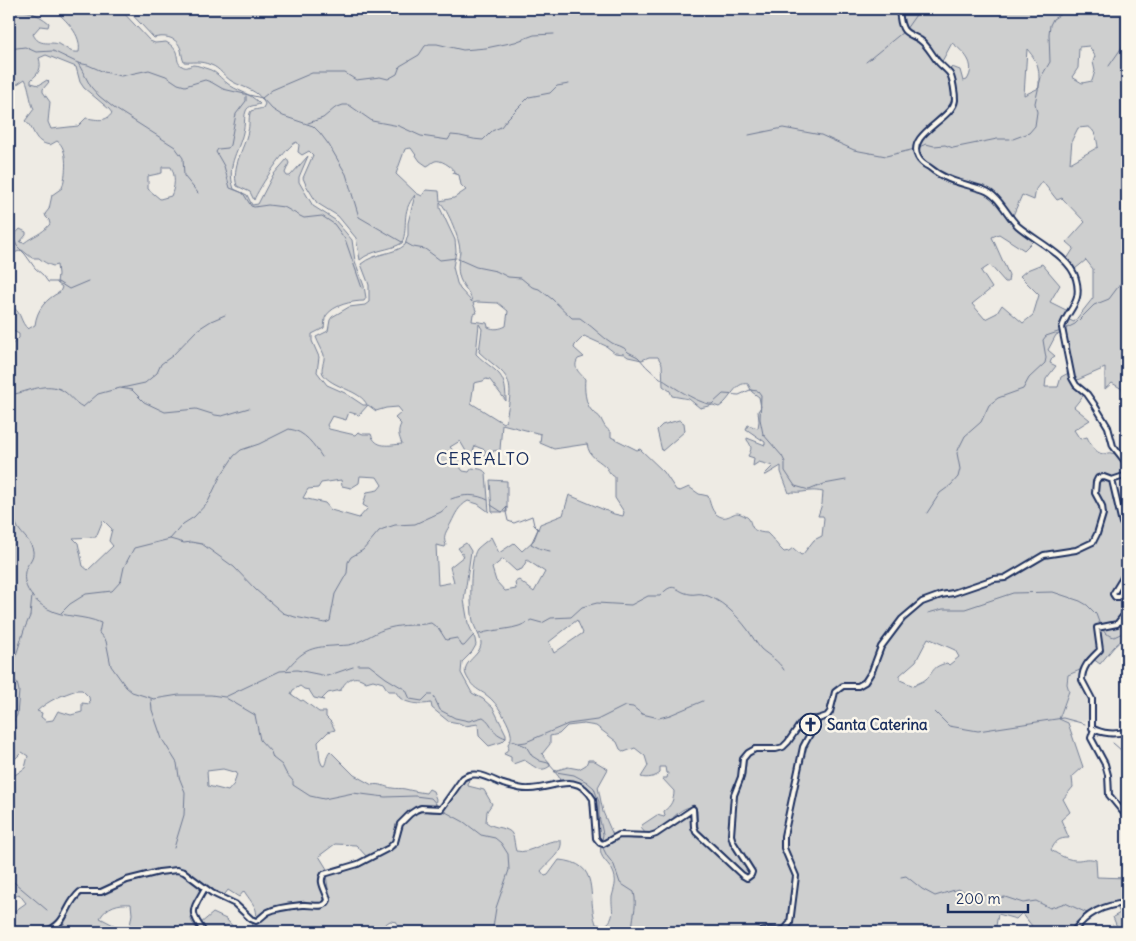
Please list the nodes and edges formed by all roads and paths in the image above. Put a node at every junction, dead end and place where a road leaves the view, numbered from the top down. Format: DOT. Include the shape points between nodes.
graph roads {
  1 [pos="898,9"];
  2 [pos="1127,464"];
  3 [pos="1127,475"];
  4 [pos="1112,480"];
  5 [pos="1127,524"];
  6 [pos="1127,571"];
  7 [pos="1127,583"];
  8 [pos="1127,601"];
  9 [pos="818,719"];
  10 [pos="1094,729"];
  11 [pos="1127,731"];
  12 [pos="1127,818"];
  13 [pos="205,888"];
  14 [pos="1127,903"];
  15 [pos="44,932"];
  16 [pos="204,932"];
  17 [pos="759,932"];
  18 [pos="1073,932"];
  1 -- 2 [label="street" via="905,31 922,40 949,72 955,96 953,107 918,142 918,157 946,180 989,193 1018,226 1065,261 1074,273 1078,286 1075,306 1062,328 1072,378 1094,404 1108,427 1113,446"];
  3 -- 4 [label="street"];
  4 -- 5 [label="street" via="1122,522 1124,526"];
  4 -- 9 [label="street" via="1101,477 1096,480 1095,493 1103,509 1092,542 1076,550 1044,555 1004,578 922,602 902,619 881,647 865,682 841,687 836,692 829,714"];
  6 -- 7 [label="street" via="1113,594 1115,597 1119,597"];
  8 -- 10 [label="street" via="1124,615 1117,624 1097,628 1100,650 1087,664 1082,676 1092,699"];
  9 -- 13 [label="street" via="801,723 783,747 755,749 743,759 734,795 731,835 752,872 747,878 696,832 693,810 656,834 616,836 603,844 597,840 593,799 576,783 530,789 475,774 467,775 440,808 421,808 410,814 400,824 395,842 389,848 358,864 324,874 321,883 328,900 320,906 305,904 267,912 256,921 235,904"];
  9 -- 17 [label="street" via="803,747 784,836 784,848 796,876 790,923 784,930"];
  10 -- 11 [label="street" via="1110,733"];
  10 -- 12 [label="street" via="1091,738 1105,764 1109,795"];
  13 -- 15 [label="street" via="184,872 172,870 127,880 101,892 80,892 71,901 61,922"];
  13 -- 16 [label="street" via="194,909 195,921"];
  14 -- 18 [label="street" via="1095,911"];
}
